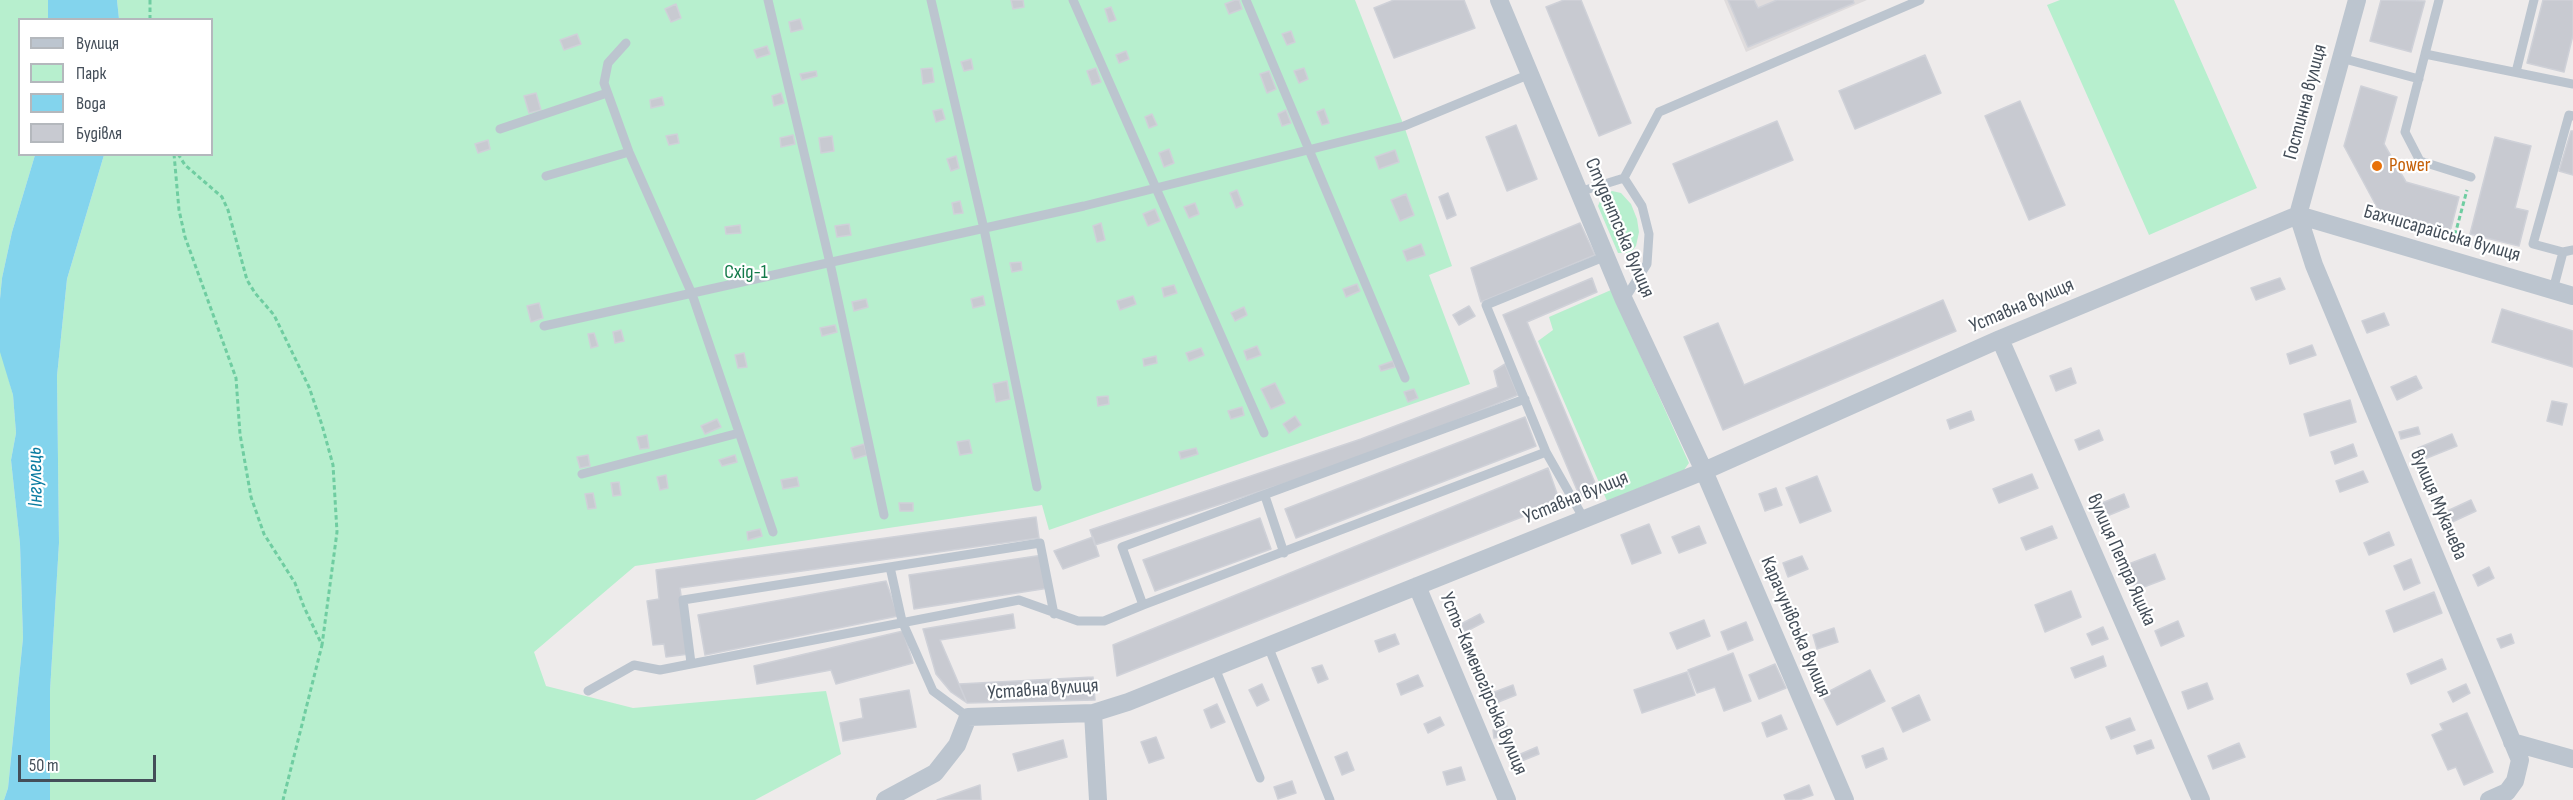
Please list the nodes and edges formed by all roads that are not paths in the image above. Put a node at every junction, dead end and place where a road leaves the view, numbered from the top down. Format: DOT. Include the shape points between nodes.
graph roads {
  1 [pos="768,0"];
  2 [pos="931,0"];
  3 [pos="1073,0"];
  4 [pos="1246,0"];
  5 [pos="1499,0"];
  6 [pos="1920,0"];
  7 [pos="2357,0"];
  8 [pos="2439,0"];
  9 [pos="2535,0"];
  10 [pos="626,43"];
  11 [pos="2425,54"];
  12 [pos="2341,58"];
  13 [pos="2516,72"];
  14 [pos="1530,74"];
  15 [pos="2418,79"];
  16 [pos="2573,84"];
  17 [pos="608,93"];
  18 [pos="2573,116"];
  19 [pos="500,129"];
  20 [pos="1309,150"];
  21 [pos="629,152"];
  22 [pos="546,176"];
  23 [pos="2471,177"];
  24 [pos="1624,178"];
  25 [pos="1155,189"];
  26 [pos="1579,192"];
  27 [pos="2298,215"];
  28 [pos="984,229"];
  29 [pos="2568,251"];
  30 [pos="1606,256"];
  31 [pos="830,263"];
  32 [pos="2553,290"];
  33 [pos="692,294"];
  34 [pos="2573,296"];
  35 [pos="1624,300"];
  36 [pos="544,326"];
  37 [pos="2000,339"];
  38 [pos="1405,378"];
  39 [pos="1525,399"];
  40 [pos="740,433"];
  41 [pos="1264,433"];
  42 [pos="1546,452"];
  43 [pos="1704,471"];
  44 [pos="582,474"];
  45 [pos="1037,487"];
  46 [pos="1265,495"];
  47 [pos="884,515"];
  48 [pos="1584,519"];
  49 [pos="773,532"];
  50 [pos="1284,553"];
  51 [pos="890,567"];
  52 [pos="1417,586"];
  53 [pos="1143,605"];
  54 [pos="1054,614"];
  55 [pos="902,621"];
  56 [pos="1268,646"];
  57 [pos="691,663"];
  58 [pos="1215,668"];
  59 [pos="588,691"];
  60 [pos="1093,714"];
  61 [pos="968,717"];
  62 [pos="2512,742"];
  63 [pos="2573,759"];
  64 [pos="1260,778"];
  65 [pos="885,800"];
  66 [pos="1098,800"];
  67 [pos="1330,800"];
  68 [pos="1507,800"];
  69 [pos="1845,800"];
  70 [pos="2201,800"];
  71 [pos="2489,800"];
  1 -- 31 [label="lane"];
  2 -- 28 [label="lane"];
  3 -- 25 [label="lane"];
  4 -- 20 [label="lane"];
  5 -- 14 [label="street, Студентська вулиця"];
  6 -- 24 [label="lane" via="1659,112"];
  7 -- 12 [label="street, Гостинна вулиця"];
  8 -- 11 [label="lane"];
  9 -- 13 [label="lane"];
  10 -- 17 [label="lane" via="608,63 604,83"];
  11 -- 13 [label="lane"];
  11 -- 15 [label="lane"];
  12 -- 15 [label="lane"];
  12 -- 27 [label="street, Гостинна вулиця"];
  13 -- 16 [label="lane"];
  14 -- 20 [label="lane" via="1404,126"];
  14 -- 26 [label="street, Студентська вулиця"];
  15 -- 23 [label="lane" via="2405,132 2420,161"];
  17 -- 19 [label="lane"];
  17 -- 21 [label="lane"];
  18 -- 29 [label="lane" via="2569,115 2533,244"];
  20 -- 25 [label="lane"];
  20 -- 38 [label="lane"];
  21 -- 22 [label="lane"];
  21 -- 33 [label="lane"];
  24 -- 26 [label="lane"];
  24 -- 35 [label="lane" via="1642,206 1649,234 1647,264"];
  25 -- 28 [label="lane"];
  25 -- 41 [label="lane"];
  26 -- 30 [label="street, Студентська вулиця"];
  27 -- 32 [label="street, Бахчисарайська вулиця"];
  27 -- 37 [label="street, Уставна вулиця"];
  27 -- 62 [label="street, вулиця Мукачева" via="2314,265"];
  28 -- 31 [label="lane"];
  28 -- 45 [label="lane"];
  29 -- 32 [label="lane"];
  30 -- 35 [label="street, Студентська вулиця"];
  30 -- 39 [label="lane" via="1486,305"];
  31 -- 33 [label="lane"];
  31 -- 47 [label="lane"];
  32 -- 34 [label="street, Бахчисарайська вулиця"];
  33 -- 36 [label="lane"];
  33 -- 40 [label="lane"];
  35 -- 43 [label="street, Студентська вулиця"];
  37 -- 43 [label="street, Уставна вулиця"];
  37 -- 70 [label="street, вулиця Петра Яцика"];
  39 -- 42 [label="lane"];
  39 -- 46 [label="lane"];
  40 -- 44 [label="lane"];
  40 -- 49 [label="lane"];
  42 -- 48 [label="lane"];
  42 -- 50 [label="lane"];
  43 -- 48 [label="street, Уставна вулиця"];
  43 -- 69 [label="street, Карачунівська вулиця"];
  46 -- 50 [label="lane"];
  46 -- 53 [label="lane" via="1122,547"];
  48 -- 52 [label="street, Уставна вулиця"];
  50 -- 53 [label="lane"];
  51 -- 54 [label="lane" via="1040,543"];
  51 -- 55 [label="lane"];
  51 -- 57 [label="lane" via="683,600"];
  52 -- 56 [label="street, Уставна вулиця"];
  52 -- 68 [label="street, Усть-Каменогірська вулиця"];
  53 -- 54 [label="lane" via="1104,621 1078,621"];
  54 -- 55 [label="lane" via="1019,600"];
  55 -- 57 [label="lane"];
  55 -- 61 [label="lane" via="933,691"];
  56 -- 58 [label="street, Уставна вулиця"];
  56 -- 67 [label="lane"];
  57 -- 59 [label="lane" via="660,670 634,666"];
  58 -- 60 [label="street, Уставна вулиця"];
  58 -- 64 [label="lane"];
  60 -- 61 [label="street, Уставна вулиця"];
  60 -- 66 [label="street"];
  61 -- 65 [label="street, Уставна вулиця" via="957,745 935,773"];
  62 -- 63 [label="street"];
  62 -- 71 [label="street, вулиця Мукачева" via="2520,760 2515,781 2507,792"];
}
